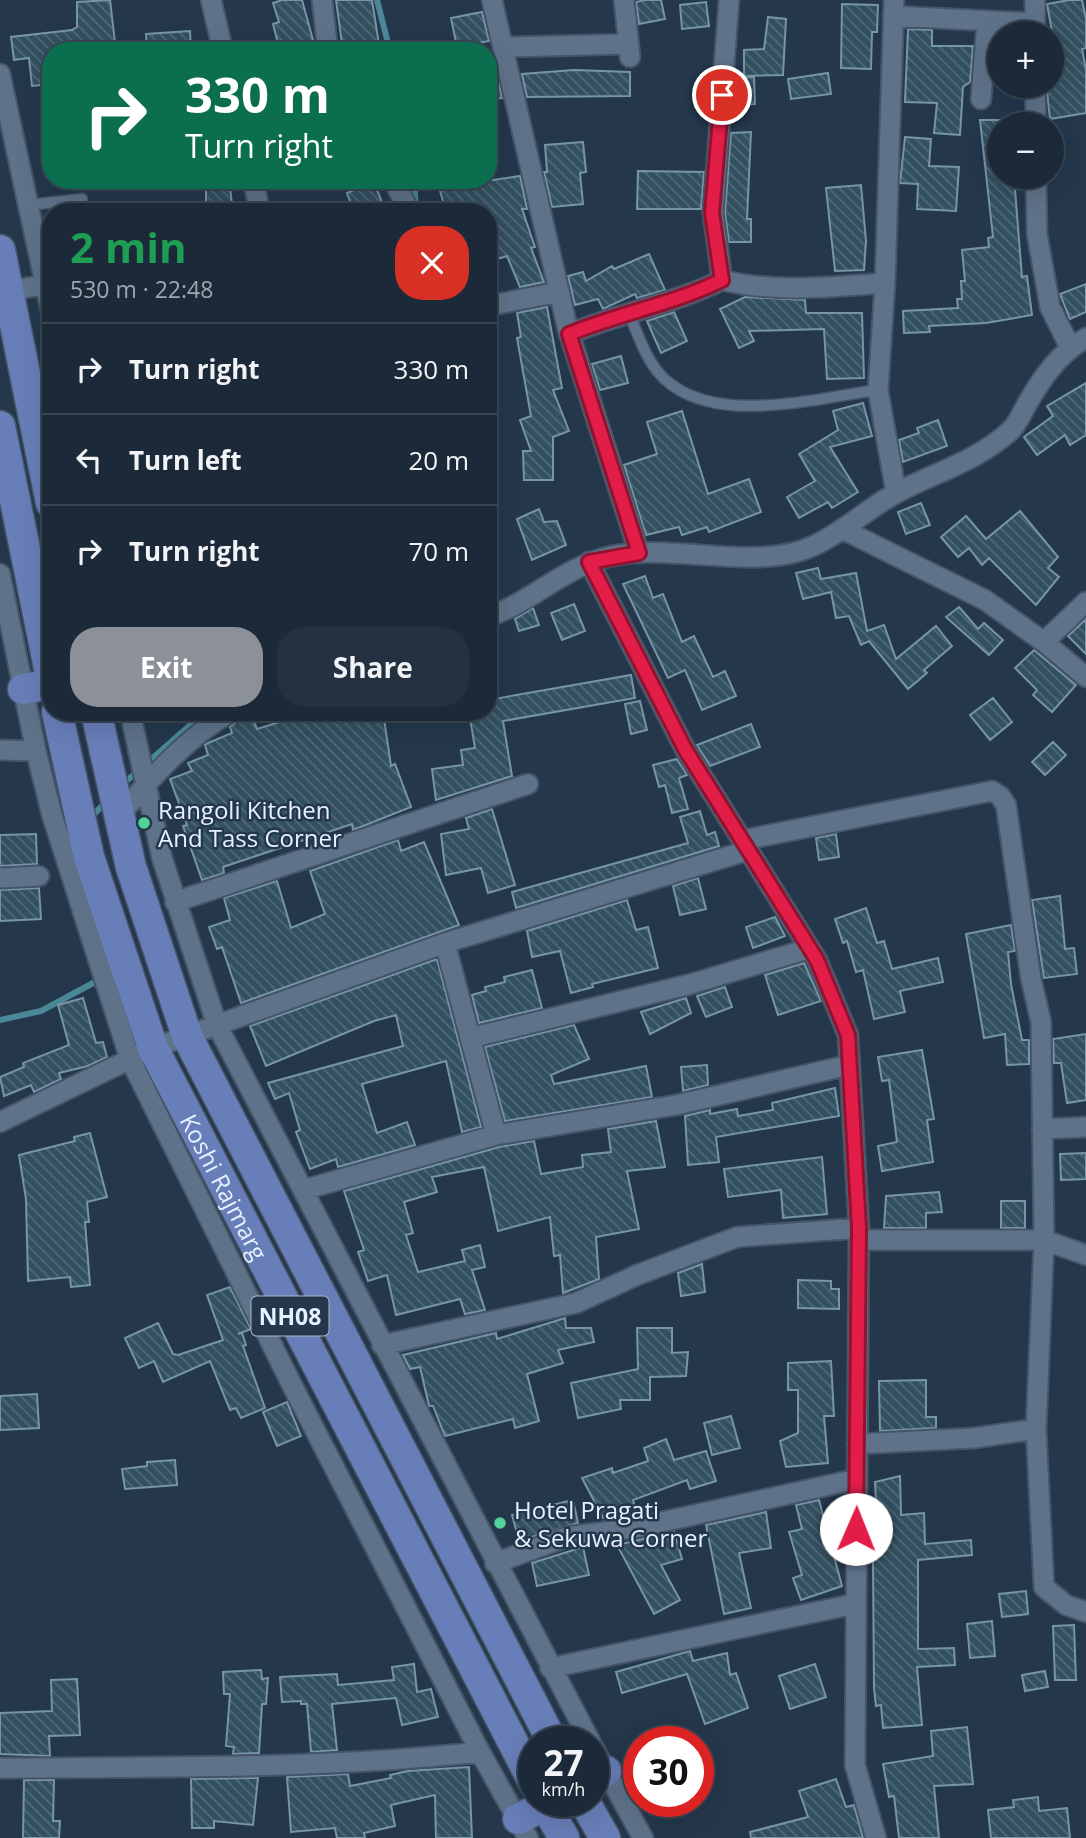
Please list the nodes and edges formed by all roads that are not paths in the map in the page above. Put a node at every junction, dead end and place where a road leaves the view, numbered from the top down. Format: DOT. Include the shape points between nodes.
graph roads {
  1 [pos="211,0"];
  2 [pos="322,0"];
  3 [pos="492,0"];
  4 [pos="624,0"];
  5 [pos="729,0"];
  6 [pos="1035,0"];
  7 [pos="893,8"];
  8 [pos="987,21"];
  9 [pos="1035,21"];
  10 [pos="221,42"];
  11 [pos="327,42"];
  12 [pos="503,47"];
  13 [pos="0,74"];
  14 [pos="981,99"];
  15 [pos="1036,189"];
  16 [pos="82,199"];
  17 [pos="47,203"];
  18 [pos="42,204"];
  19 [pos="29,205"];
  20 [pos="42,245"];
  21 [pos="0,250"];
  22 [pos="722,280"];
  23 [pos="885,283"];
  24 [pos="42,285"];
  25 [pos="5,292"];
  26 [pos="559,292"];
  27 [pos="497,304"];
  28 [pos="629,313"];
  29 [pos="569,334"];
  30 [pos="1078,342"];
  31 [pos="878,390"];
  32 [pos="42,420"];
  33 [pos="0,426"];
  34 [pos="896,493"];
  35 [pos="844,530"];
  36 [pos="639,553"];
  37 [pos="589,562"];
  38 [pos="1,585"];
  39 [pos="1086,602"];
  40 [pos="497,612"];
  41 [pos="42,634"];
  42 [pos="1044,642"];
  43 [pos="1086,677"];
  44 [pos="37,686"];
  45 [pos="58,721"];
  46 [pos="98,721"];
  47 [pos="132,721"];
  48 [pos="219,721"];
  49 [pos="0,750"];
  50 [pos="36,751"];
  51 [pos="144,781"];
  52 [pos="528,784"];
  53 [pos="116,804"];
  54 [pos="69,819"];
  55 [pos="746,845"];
  56 [pos="40,876"];
  57 [pos="0,878"];
  58 [pos="175,902"];
  59 [pos="445,943"];
  60 [pos="808,949"];
  61 [pos="217,1025"];
  62 [pos="187,1036"];
  63 [pos="470,1038"];
  64 [pos="141,1053"];
  65 [pos="849,1065"];
  66 [pos="0,1122"];
  67 [pos="1086,1127"];
  68 [pos="1042,1129"];
  69 [pos="496,1135"];
  70 [pos="303,1189"];
  71 [pos="859,1234"];
  72 [pos="1044,1240"];
  73 [pos="1086,1255"];
  74 [pos="382,1345"];
  75 [pos="1036,1429"];
  76 [pos="857,1444"];
  77 [pos="857,1479"];
  78 [pos="495,1563"];
  79 [pos="854,1604"];
  80 [pos="1086,1612"];
  81 [pos="550,1668"];
  82 [pos="544,1726"];
  83 [pos="582,1726"];
  84 [pos="518,1749"];
  85 [pos="481,1752"];
  86 [pos="0,1768"];
  87 [pos="609,1783"];
  88 [pos="554,1817"];
  89 [pos="593,1817"];
  90 [pos="523,1829"];
  91 [pos="564,1838"];
  92 [pos="605,1838"];
  93 [pos="643,1838"];
  94 [pos="876,1838"];
  1 -- 10 [label="street"];
  2 -- 11 [label="street"];
  3 -- 12 [label="street"];
  4 -- 12 [label="street" via="629,51"];
  5 -- 22 [label="street" via="712,213"];
  6 -- 9 [label="street"];
  7 -- 8 [label="street"];
  7 -- 23 [label="street"];
  8 -- 14 [label="street"];
  12 -- 26 [label="street"];
  13 -- 19 [label="street"];
  15 -- 30 [label="street" via="1037,234 1050,307"];
  16 -- 17 [label="lane"];
  18 -- 19 [label="lane"];
  19 -- 20 [label="street"];
  21 -- 25 [label="main road"];
  22 -- 23 [label="street" via="748,287"];
  22 -- 28 [label="street" via="696,293"];
  23 -- 31 [label="street"];
  24 -- 25 [label="street"];
  25 -- 32 [label="main road"];
  26 -- 27 [label="street"];
  26 -- 29 [label="street"];
  28 -- 29 [label="street"];
  28 -- 31 [label="lane" via="658,372 681,391 708,403 744,406"];
  29 -- 36 [label="street"];
  30 -- 34 [label="street" via="1041,379 1012,430 971,459"];
  31 -- 34 [label="street"];
  33 -- 41 [label="main road"];
  34 -- 35 [label="street"];
  35 -- 36 [label="street" via="783,556"];
  35 -- 42 [label="street" via="985,600"];
  36 -- 37 [label="street"];
  37 -- 40 [label="street"];
  37 -- 55 [label="street" via="685,749"];
  38 -- 44 [label="street"];
  39 -- 42 [label="street"];
  42 -- 43 [label="street"];
  44 -- 50 [label="street"];
  45 -- 54 [label="main road, Koshi Rajmarg / NH08"];
  46 -- 53 [label="main road, Koshi Rajmarg / NH08"];
  47 -- 51 [label="street"];
  48 -- 51 [label="street"];
  49 -- 50 [label="street"];
  50 -- 54 [label="street"];
  51 -- 53 [label="street"];
  51 -- 58 [label="street"];
  52 -- 58 [label="street"];
  53 -- 62 [label="main road, Koshi Rajmarg / NH08" via="144,912"];
  54 -- 64 [label="main road, Koshi Rajmarg / NH08"];
  54 -- 64 [label="street" via="66,862"];
  55 -- 59 [label="street"];
  55 -- 60 [label="street"];
  55 -- 68 [label="street" via="992,791 1000,796 1009,813 1041,1022"];
  56 -- 57 [label="street"];
  58 -- 61 [label="street"];
  59 -- 61 [label="street"];
  59 -- 63 [label="street"];
  60 -- 63 [label="street" via="691,984"];
  60 -- 65 [label="street" via="817,960 848,1035"];
  61 -- 62 [label="street"];
  61 -- 70 [label="street"];
  62 -- 64 [label="street"];
  62 -- 82 [label="main road, Koshi Rajmarg / NH08"];
  63 -- 69 [label="street"];
  64 -- 66 [label="street"];
  64 -- 84 [label="main road, Koshi Rajmarg / NH08"];
  64 -- 85 [label="street" via="294,1389"];
  65 -- 69 [label="street" via="676,1105"];
  65 -- 71 [label="street"];
  67 -- 68 [label="street"];
  68 -- 72 [label="street"];
  69 -- 70 [label="street"];
  70 -- 74 [label="street"];
  71 -- 72 [label="street"];
  71 -- 74 [label="street" via="737,1237 576,1303"];
  71 -- 76 [label="street"];
  72 -- 73 [label="street"];
  72 -- 75 [label="street"];
  74 -- 78 [label="street"];
  75 -- 76 [label="street" via="974,1438"];
  75 -- 80 [label="street" via="1044,1587 1066,1605"];
  76 -- 77 [label="street"];
  77 -- 78 [label="street" via="639,1527 567,1537"];
  77 -- 79 [label="street"];
  78 -- 81 [label="street"];
  79 -- 81 [label="street"];
  79 -- 94 [label="street" via="855,1765"];
  81 -- 83 [label="street"];
  85 -- 86 [label="street" via="280,1766"];
  85 -- 90 [label="street"];
  87 -- 93 [label="street"];
  88 -- 91 [label="main road, Koshi Rajmarg / NH08"];
  89 -- 92 [label="main road"];
}
